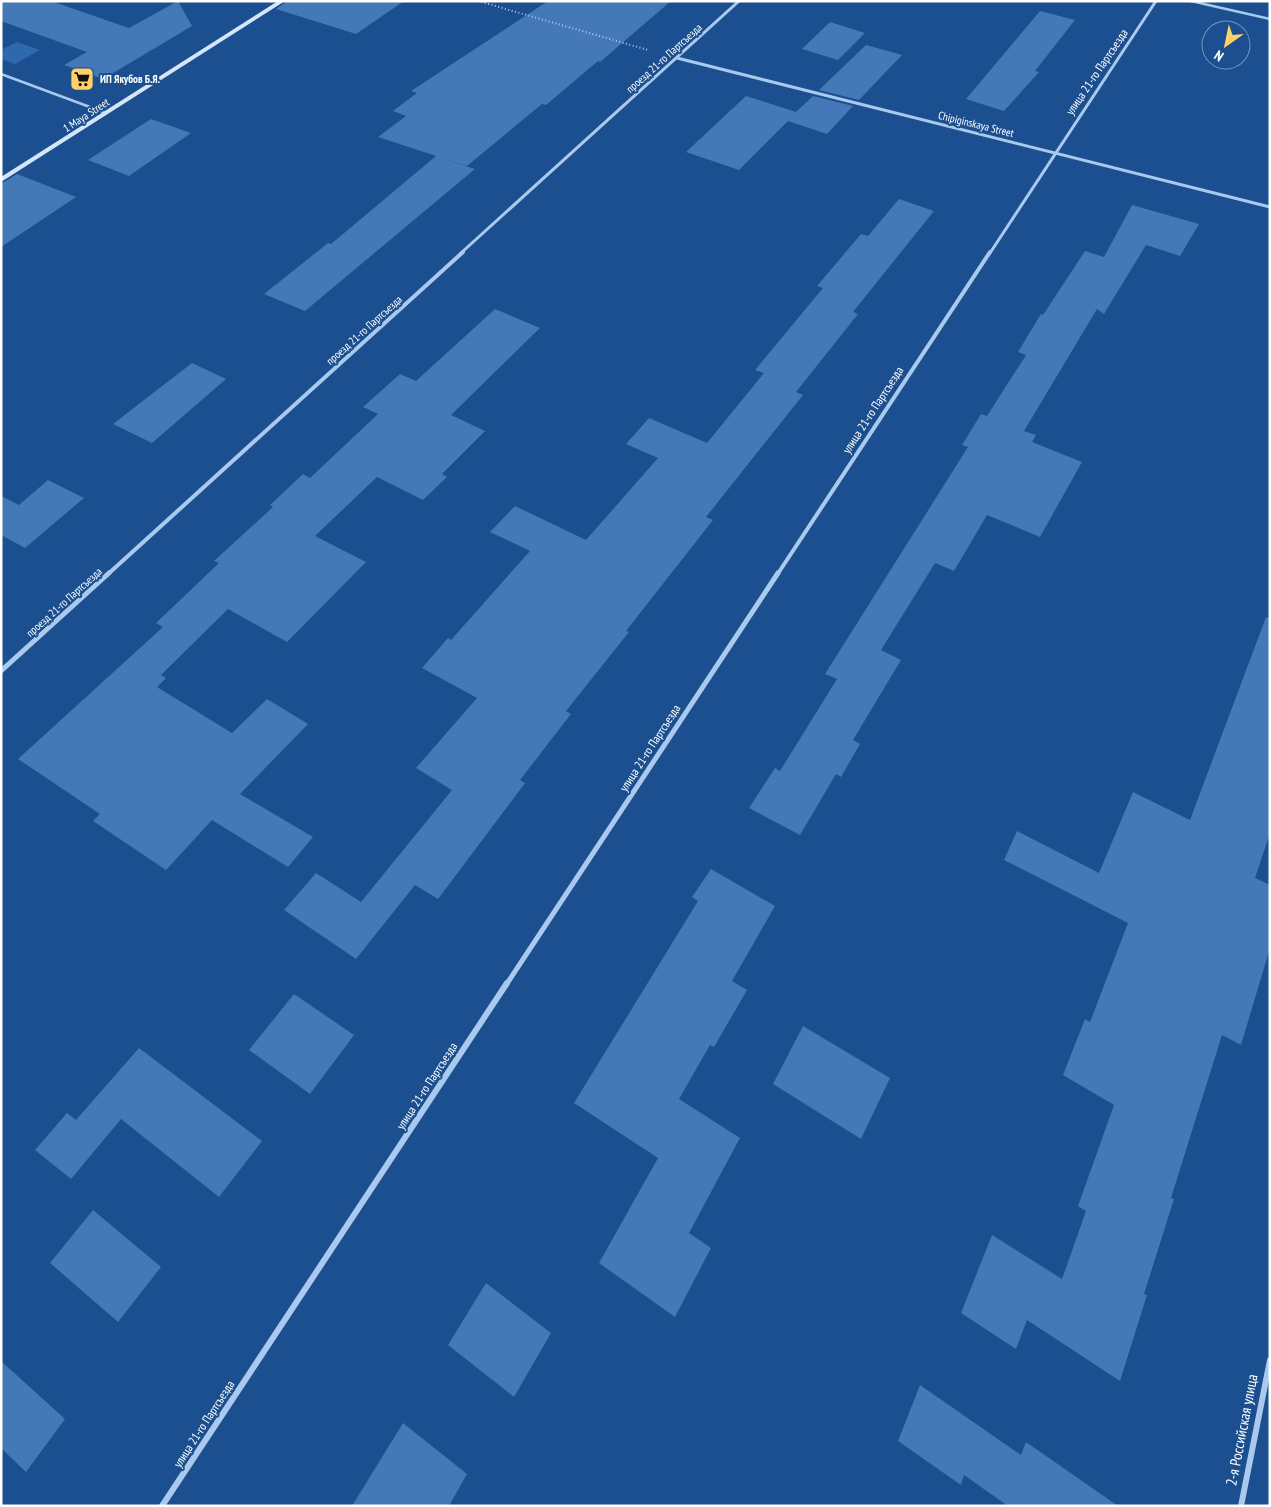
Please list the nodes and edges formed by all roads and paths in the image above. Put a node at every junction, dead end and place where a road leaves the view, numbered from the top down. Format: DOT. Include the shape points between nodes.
graph roads {
  1 [pos="282,1"];
  2 [pos="478,1"];
  3 [pos="739,1"];
  4 [pos="1156,1"];
  5 [pos="1191,1"];
  6 [pos="1270,19"];
  7 [pos="677,58"];
  8 [pos="1,74"];
  9 [pos="106,113"];
  10 [pos="1055,153"];
  11 [pos="1,180"];
  12 [pos="1270,207"];
  13 [pos="1,671"];
  14 [pos="1270,1360"];
  15 [pos="162,1506"];
  16 [pos="1241,1506"];
  1 -- 9 [label="street, 1 Maya Street"];
  2 -- 7 [label="path"];
  3 -- 7 [label="street, проезд 21-го Партсъезда"];
  4 -- 10 [label="street, улица 21-го Партсъезда"];
  5 -- 6 [label="lane"];
  7 -- 10 [label="street, Chipiginskaya Street"];
  7 -- 13 [label="street, проезд 21-го Партсъезда"];
  8 -- 9 [label="lane"];
  9 -- 11 [label="street, 1 Maya Street"];
  10 -- 12 [label="street, Chipiginskaya Street"];
  10 -- 15 [label="street, улица 21-го Партсъезда"];
  14 -- 16 [label="street, 2-я Российская улица"];
}
